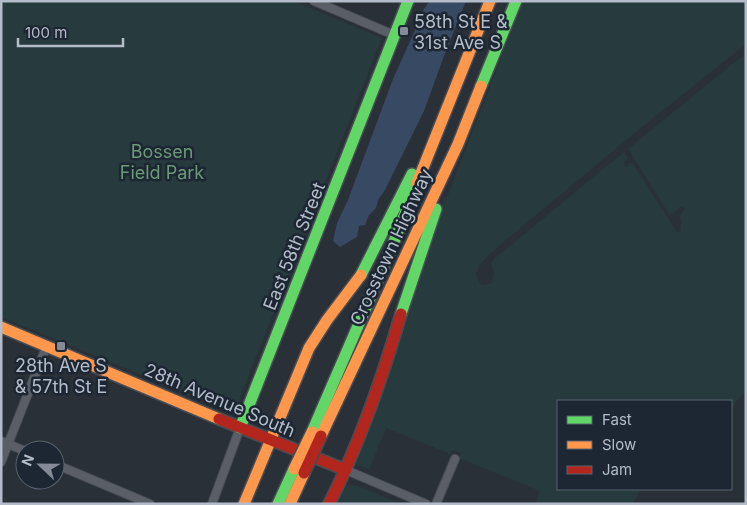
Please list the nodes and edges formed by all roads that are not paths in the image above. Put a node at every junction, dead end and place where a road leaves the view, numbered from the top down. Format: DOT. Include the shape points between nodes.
graph roads {
  1 [pos="314,1"];
  2 [pos="408,1"];
  3 [pos="489,1"];
  4 [pos="516,1"];
  5 [pos="394,35"];
  6 [pos="440,126"];
  7 [pos="458,144"];
  8 [pos="1,327"];
  9 [pos="47,346"];
  10 [pos="240,428"];
  11 [pos="316,434"];
  12 [pos="270,440"];
  13 [pos="5,442"];
  14 [pos="454,459"];
  15 [pos="1,462"];
  16 [pos="65,468"];
  17 [pos="346,470"];
  18 [pos="299,471"];
  19 [pos="150,504"];
  20 [pos="212,504"];
  21 [pos="244,504"];
  22 [pos="278,504"];
  23 [pos="290,504"];
  24 [pos="329,504"];
  25 [pos="426,504"];
  26 [pos="436,504"];
  1 -- 5 [label="street"];
  2 -- 5 [label="main road, East 58th Street"];
  3 -- 6 [label="main road, Crosstown Highway"];
  4 -- 7 [label="main road, Crosstown Highway"];
  5 -- 10 [label="main road, East 58th Street"];
  6 -- 11 [label="main road, Crosstown Highway"];
  6 -- 12 [label="main road" via="426,146 364,271 310,348"];
  7 -- 11 [label="main road, Crosstown Highway"];
  7 -- 17 [label="main road" via="380,384"];
  8 -- 9 [label="main road, 28th Avenue South"];
  9 -- 10 [label="main road, 28th Avenue South"];
  9 -- 13 [label="street"];
  10 -- 12 [label="main road, 28th Avenue South"];
  10 -- 20 [label="street, East 58th Street"];
  11 -- 18 [label="main road, Crosstown Highway, bridge"];
  12 -- 17 [label="main road, 28th Avenue South"];
  12 -- 21 [label="main road"];
  13 -- 15 [label="street"];
  14 -- 26 [label="street"];
  16 -- 19 [label="street"];
  17 -- 24 [label="main road"];
  17 -- 25 [label="street, 28th Avenue South"];
  18 -- 22 [label="main road, Crosstown Highway"];
  18 -- 23 [label="main road, Crosstown Highway"];
}
